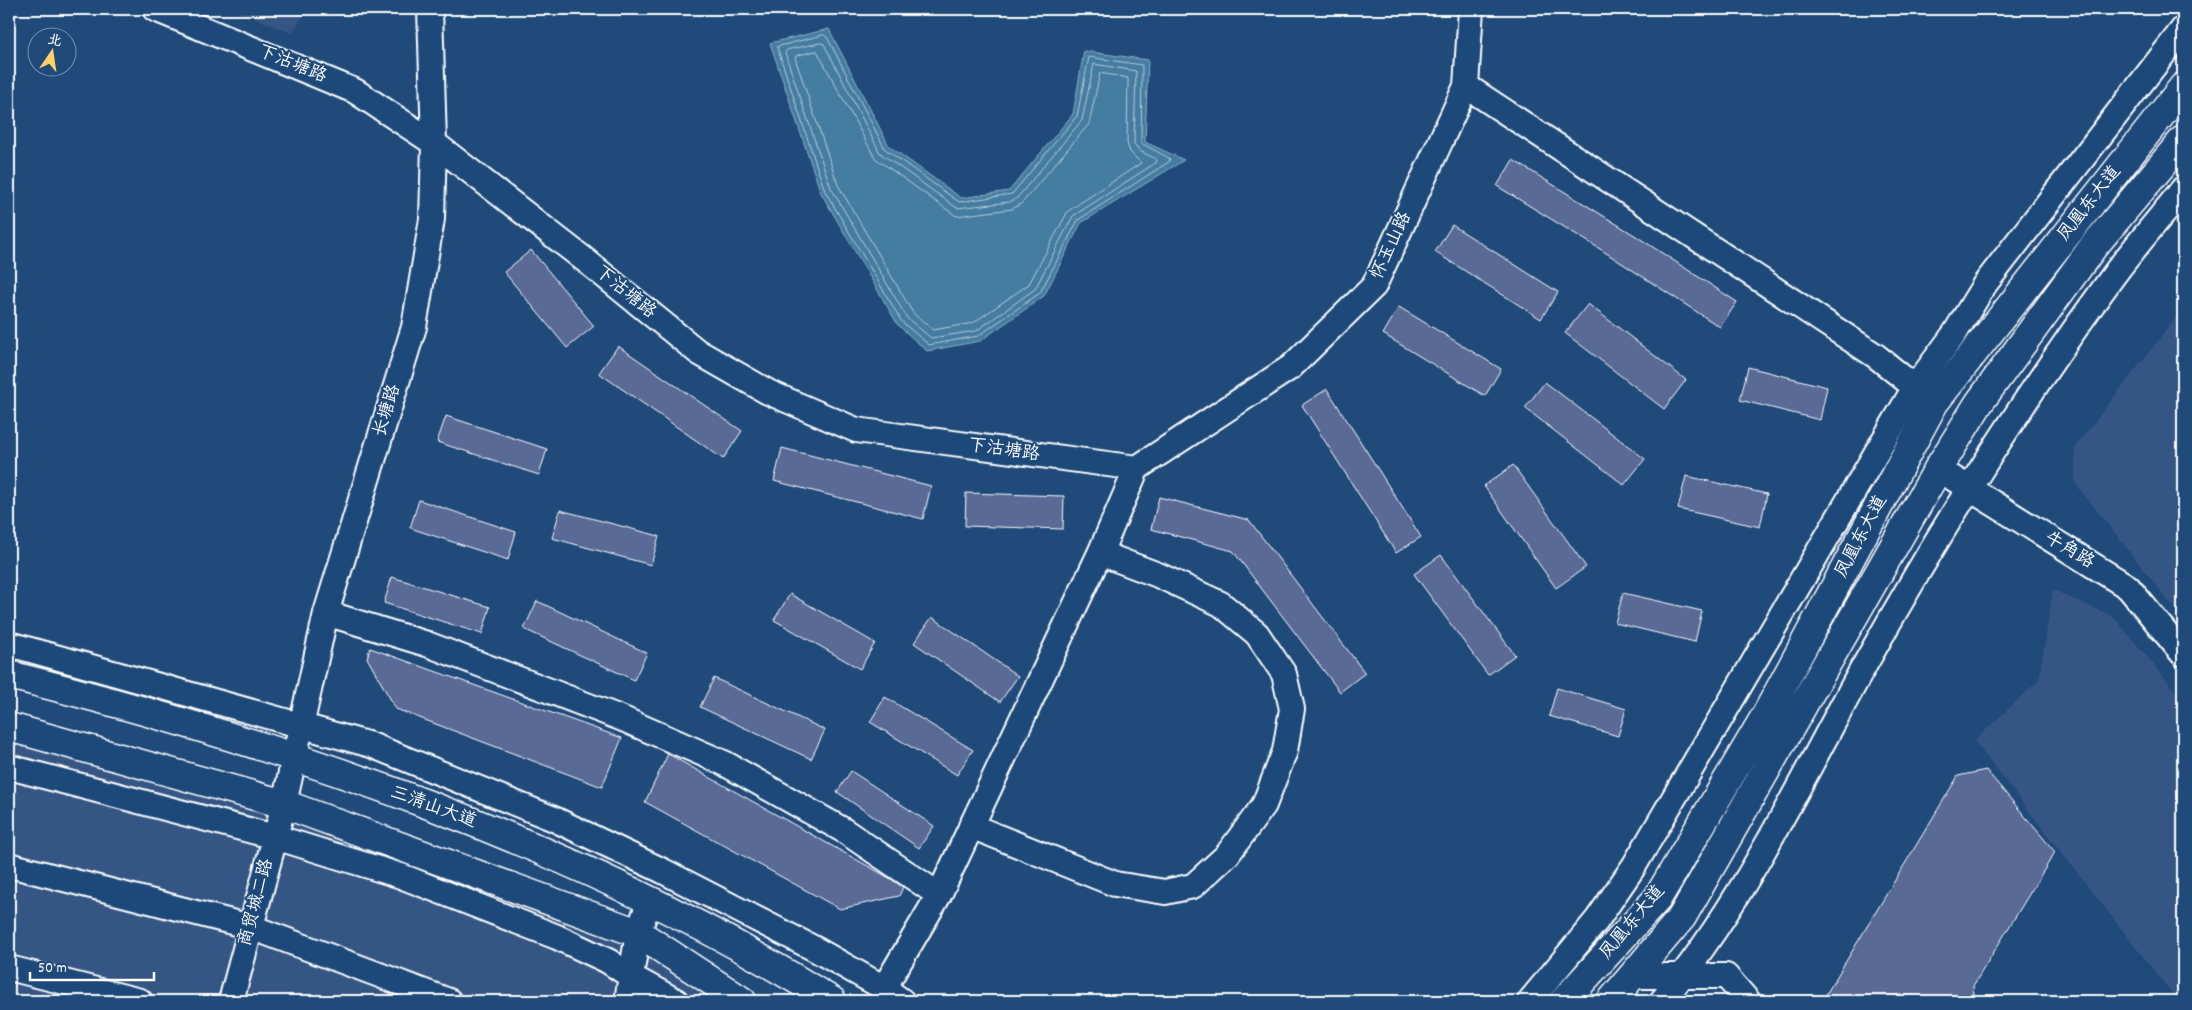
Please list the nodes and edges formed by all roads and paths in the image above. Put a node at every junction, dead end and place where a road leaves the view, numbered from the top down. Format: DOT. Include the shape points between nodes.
graph roads {
  1 [pos="155,9"];
  2 [pos="430,9"];
  3 [pos="1470,9"];
  4 [pos="192,15"];
  5 [pos="2183,29"];
  6 [pos="1466,86"];
  7 [pos="2183,88"];
  8 [pos="2183,140"];
  9 [pos="434,143"];
  10 [pos="2183,189"];
  11 [pos="1925,395"];
  12 [pos="1137,468"];
  13 [pos="1938,469"];
  14 [pos="1969,490"];
  15 [pos="1100,553"];
  16 [pos="326,613"];
  17 [pos="9,644"];
  18 [pos="2183,654"];
  19 [pos="9,676"];
  20 [pos="300,726"];
  21 [pos="9,727"];
  22 [pos="293,758"];
  23 [pos="9,767"];
  24 [pos="284,804"];
  25 [pos="972,826"];
  26 [pos="275,837"];
  27 [pos="9,865"];
  28 [pos="939,895"];
  29 [pos="650,900"];
  30 [pos="251,927"];
  31 [pos="638,933"];
  32 [pos="9,968"];
  33 [pos="1684,975"];
  34 [pos="1632,976"];
  35 [pos="632,977"];
  36 [pos="893,994"];
  37 [pos="140,1001"];
  38 [pos="231,1001"];
  39 [pos="449,1001"];
  40 [pos="627,1001"];
  41 [pos="676,1001"];
  42 [pos="742,1001"];
  43 [pos="832,1001"];
  44 [pos="1530,1001"];
  45 [pos="1564,1001"];
  46 [pos="1611,1001"];
  47 [pos="1662,1001"];
  48 [pos="1748,1001"];
  1 -- 4 [label="street, 下沽塘路"];
  2 -- 9 [label="street, 长塘路"];
  3 -- 6 [label="street, 怀玉山路"];
  4 -- 9 [label="street, 下沽塘路" via="355,91"];
  5 -- 11 [label="street" via="1985,284 1955,333"];
  6 -- 11 [label="street" via="1876,356"];
  6 -- 12 [label="street, 怀玉山路" via="1374,286 1291,367"];
  7 -- 11 [label="main road, 凤凰东大道"];
  8 -- 13 [label="main road, 凤凰东大道" via="2093,247 1979,403"];
  9 -- 12 [label="street, 下沽塘路" via="698,352 768,392 856,430"];
  9 -- 16 [label="street, 长塘路" via="432,219 414,326"];
  10 -- 14 [label="street" via="2059,352"];
  11 -- 44 [label="street" via="1634,866 1597,920"];
  11 -- 45 [label="main road, 凤凰东大道" via="1766,715 1657,899"];
  12 -- 15 [label="street"];
  13 -- 14 [label="street, 牛角路"];
  13 -- 34 [label="main road, 凤凰东大道" via="1682,917"];
  14 -- 18 [label="street, 牛角路" via="2128,586"];
  14 -- 33 [label="street" via="1872,651 1741,892"];
  15 -- 25 [label="street"];
  15 -- 25 [label="street" via="1221,604 1257,634 1284,674 1292,709 1285,751 1264,805 1227,855 1194,886 1165,892 1115,884"];
  16 -- 20 [label="street, 长塘路"];
  16 -- 28 [label="street" via="436,647 623,719 724,763 843,830"];
  17 -- 20 [label="street"];
  19 -- 22 [label="main road, 三清山大道" via="120,703"];
  20 -- 22 [label="street, 长塘路"];
  20 -- 36 [label="street" via="371,745 554,819 672,876"];
  21 -- 24 [label="main road"];
  22 -- 24 [label="street, 长塘路"];
  22 -- 29 [label="main road, 三清山大道" via="461,817"];
  23 -- 26 [label="street"];
  24 -- 26 [label="street, 商贸城二路"];
  24 -- 31 [label="main road"];
  25 -- 28 [label="street"];
  26 -- 30 [label="street, 商贸城二路"];
  26 -- 35 [label="street" via="401,876 557,937 608,961"];
  27 -- 30 [label="street"];
  28 -- 36 [label="street"];
  29 -- 31 [label="street"];
  29 -- 43 [label="main road, 三清山大道" via="768,962"];
  30 -- 38 [label="street, 商贸城二路"];
  30 -- 39 [label="street"];
  31 -- 35 [label="street"];
  31 -- 42 [label="main road"];
  32 -- 37 [label="street"];
  33 -- 34 [label="street"];
  33 -- 47 [label="street"];
  33 -- 48 [label="street" via="1726,976"];
  34 -- 46 [label="main road, 凤凰东大道"];
  35 -- 40 [label="street"];
  35 -- 41 [label="street"];
}
